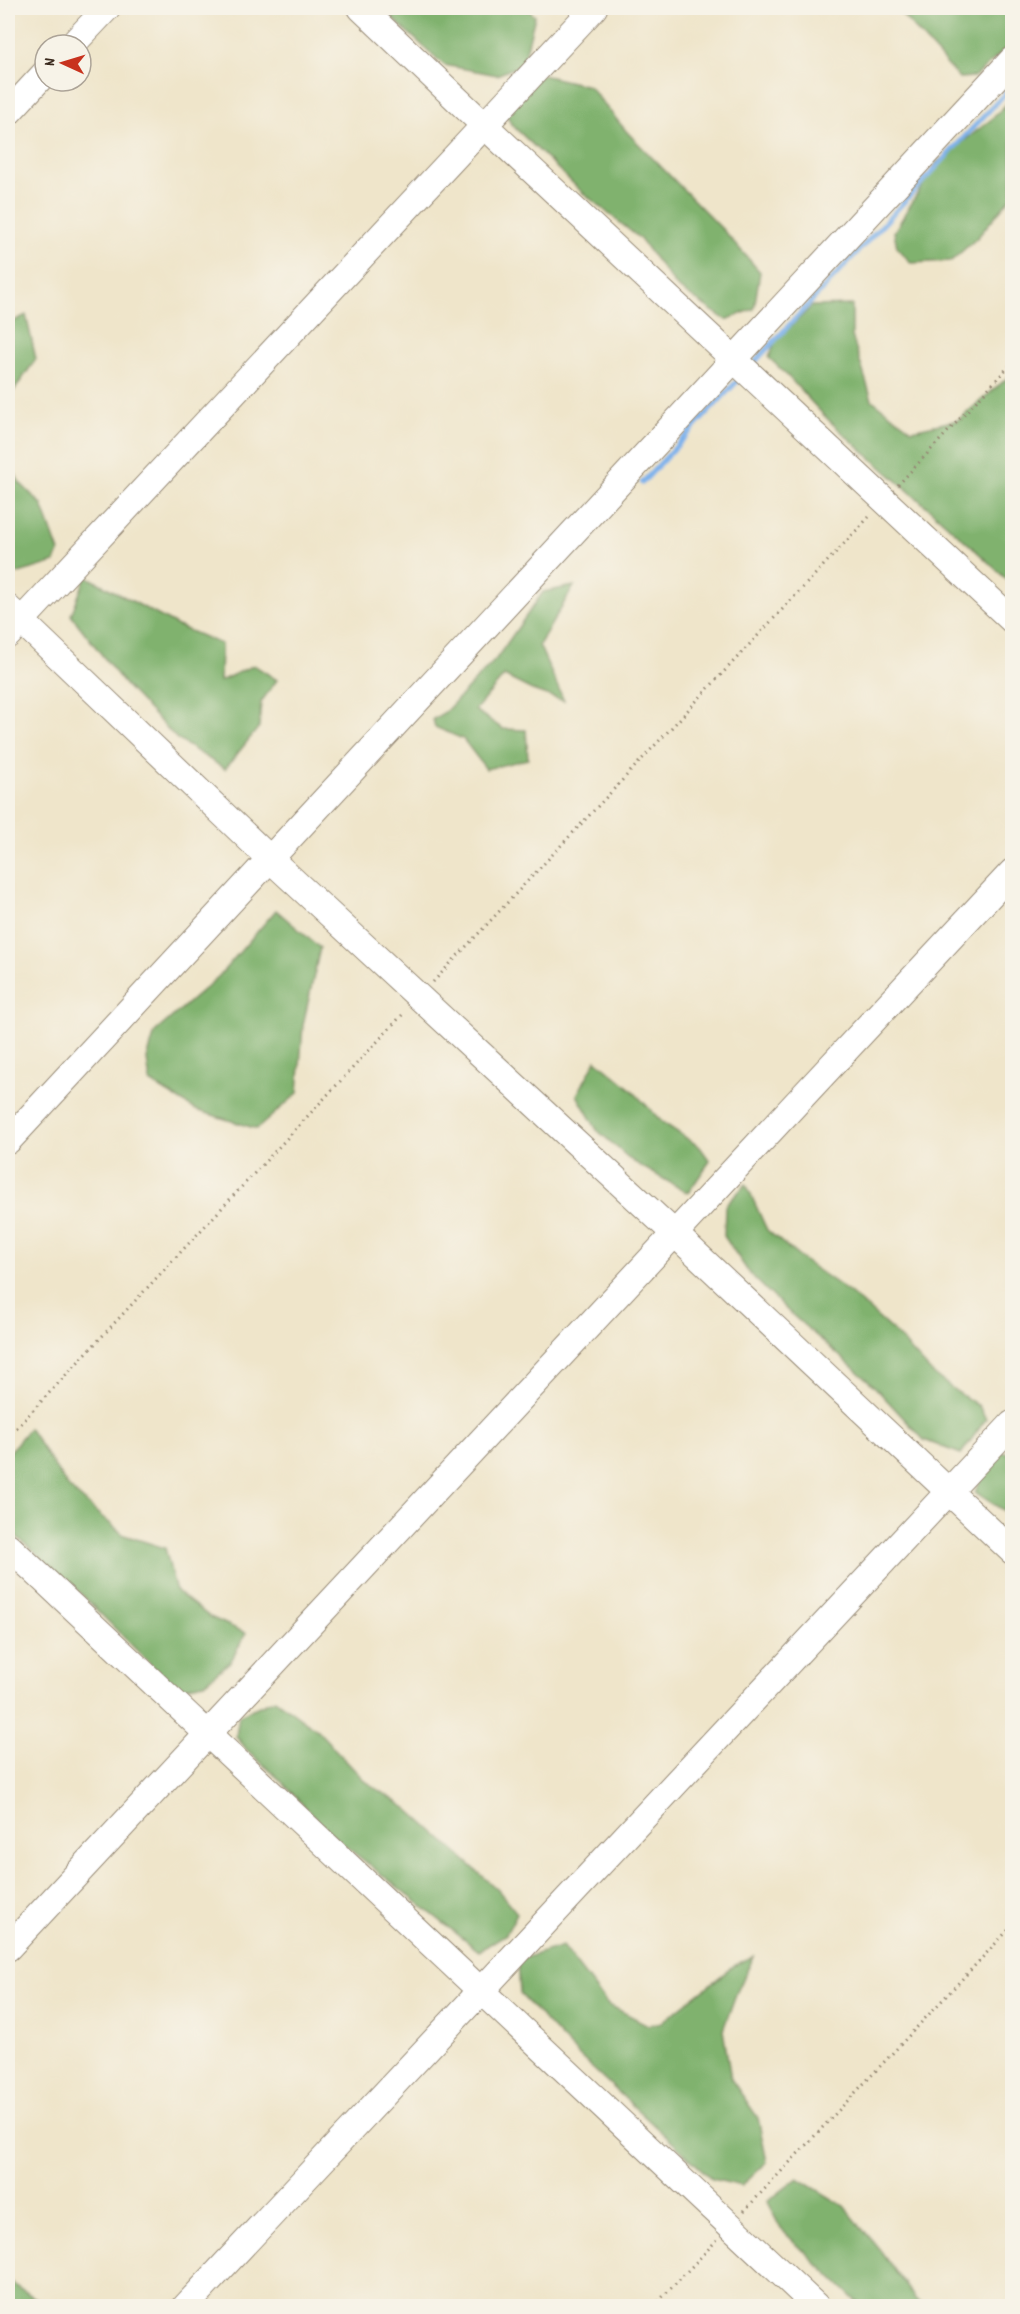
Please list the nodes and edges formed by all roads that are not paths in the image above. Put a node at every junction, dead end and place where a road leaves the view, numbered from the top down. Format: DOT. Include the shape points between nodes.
graph roads {
  1 [pos="107,8"];
  2 [pos="362,8"];
  3 [pos="594,8"];
  4 [pos="83,33"];
  5 [pos="1012,60"];
  6 [pos="33,86"];
  7 [pos="8,113"];
  8 [pos="484,125"];
  9 [pos="734,360"];
  10 [pos="1012,620"];
  11 [pos="12,621"];
  12 [pos="270,859"];
  13 [pos="1012,872"];
  14 [pos="8,1141"];
  15 [pos="674,1233"];
  16 [pos="1012,1424"];
  17 [pos="949,1492"];
  18 [pos="8,1546"];
  19 [pos="1012,1551"];
  20 [pos="207,1734"];
  21 [pos="8,1948"];
  22 [pos="482,1992"];
  23 [pos="186,2307"];
  24 [pos="816,2307"];
  1 -- 4 [label="street"];
  2 -- 8 [label="street"];
  3 -- 8 [label="street"];
  5 -- 9 [label="street"];
  6 -- 7 [label="street"];
  8 -- 9 [label="street"];
  8 -- 11 [label="street"];
  9 -- 10 [label="street"];
  9 -- 12 [label="street"];
  11 -- 12 [label="street"];
  12 -- 14 [label="street"];
  12 -- 15 [label="street"];
  13 -- 15 [label="street"];
  15 -- 17 [label="street"];
  15 -- 20 [label="street"];
  16 -- 17 [label="street"];
  17 -- 19 [label="street"];
  17 -- 22 [label="street"];
  18 -- 20 [label="street"];
  20 -- 21 [label="street"];
  20 -- 22 [label="street"];
  22 -- 23 [label="street"];
  22 -- 24 [label="street"];
}
